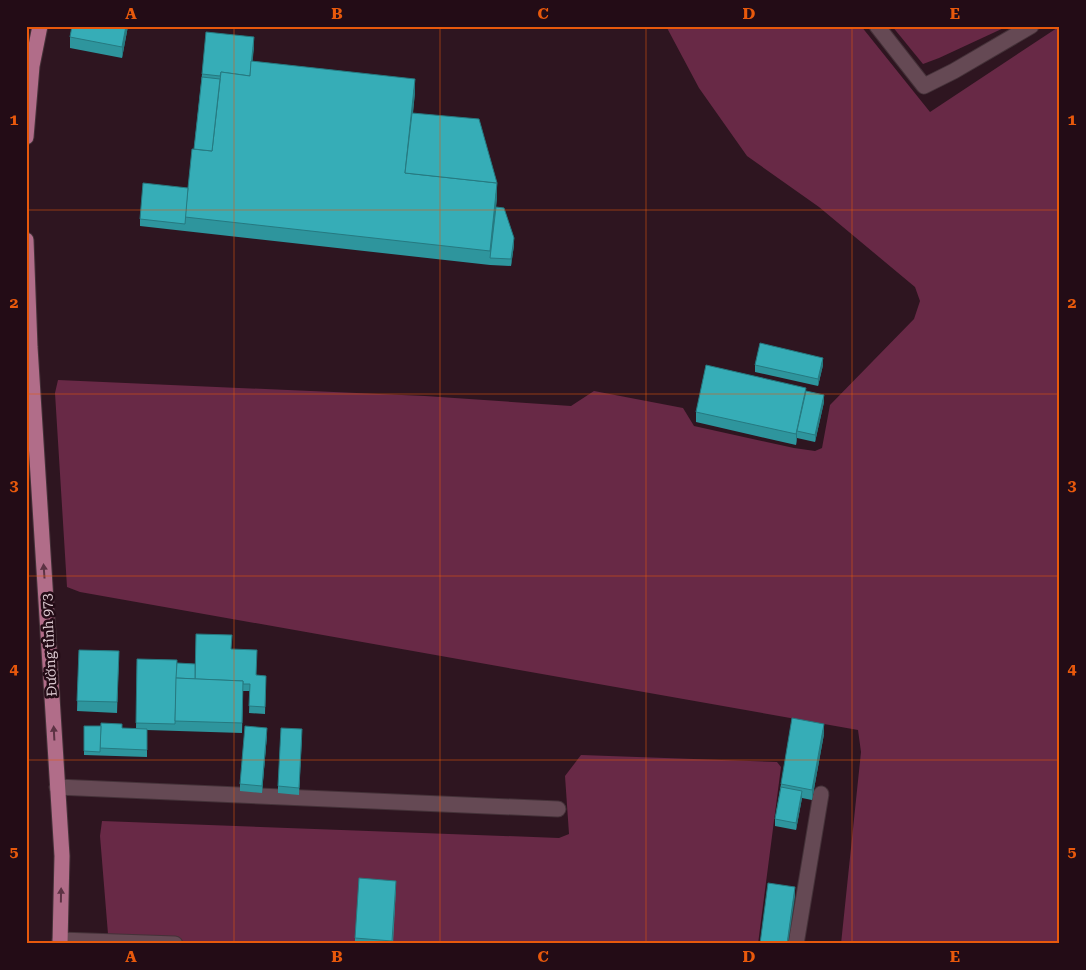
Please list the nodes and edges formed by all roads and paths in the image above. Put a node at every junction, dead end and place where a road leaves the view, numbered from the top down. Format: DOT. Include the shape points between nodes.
graph roads {
  1 [pos="40,26"];
  2 [pos="877,26"];
  3 [pos="1031,26"];
  4 [pos="26,137"];
  5 [pos="26,240"];
  6 [pos="26,279"];
  7 [pos="30,347"];
  8 [pos="58,787"];
  9 [pos="821,794"];
  10 [pos="558,809"];
  11 [pos="60,942"];
  12 [pos="175,944"];
  13 [pos="796,944"];
  1 -- 4 [label="main road" via="32,66"];
  2 -- 3 [label="street" via="924,86"];
  5 -- 7 [label="main road, Đường tỉnh 973"];
  6 -- 7 [label="main road, Đường tỉnh 973"];
  8 -- 7 [label="main road, Đường tỉnh 973, one-way"];
  8 -- 10 [label="street"];
  11 -- 8 [label="main road, Đường tỉnh 973, one-way" via="62,856"];
  9 -- 13 [label="street"];
  11 -- 12 [label="street"];
}
